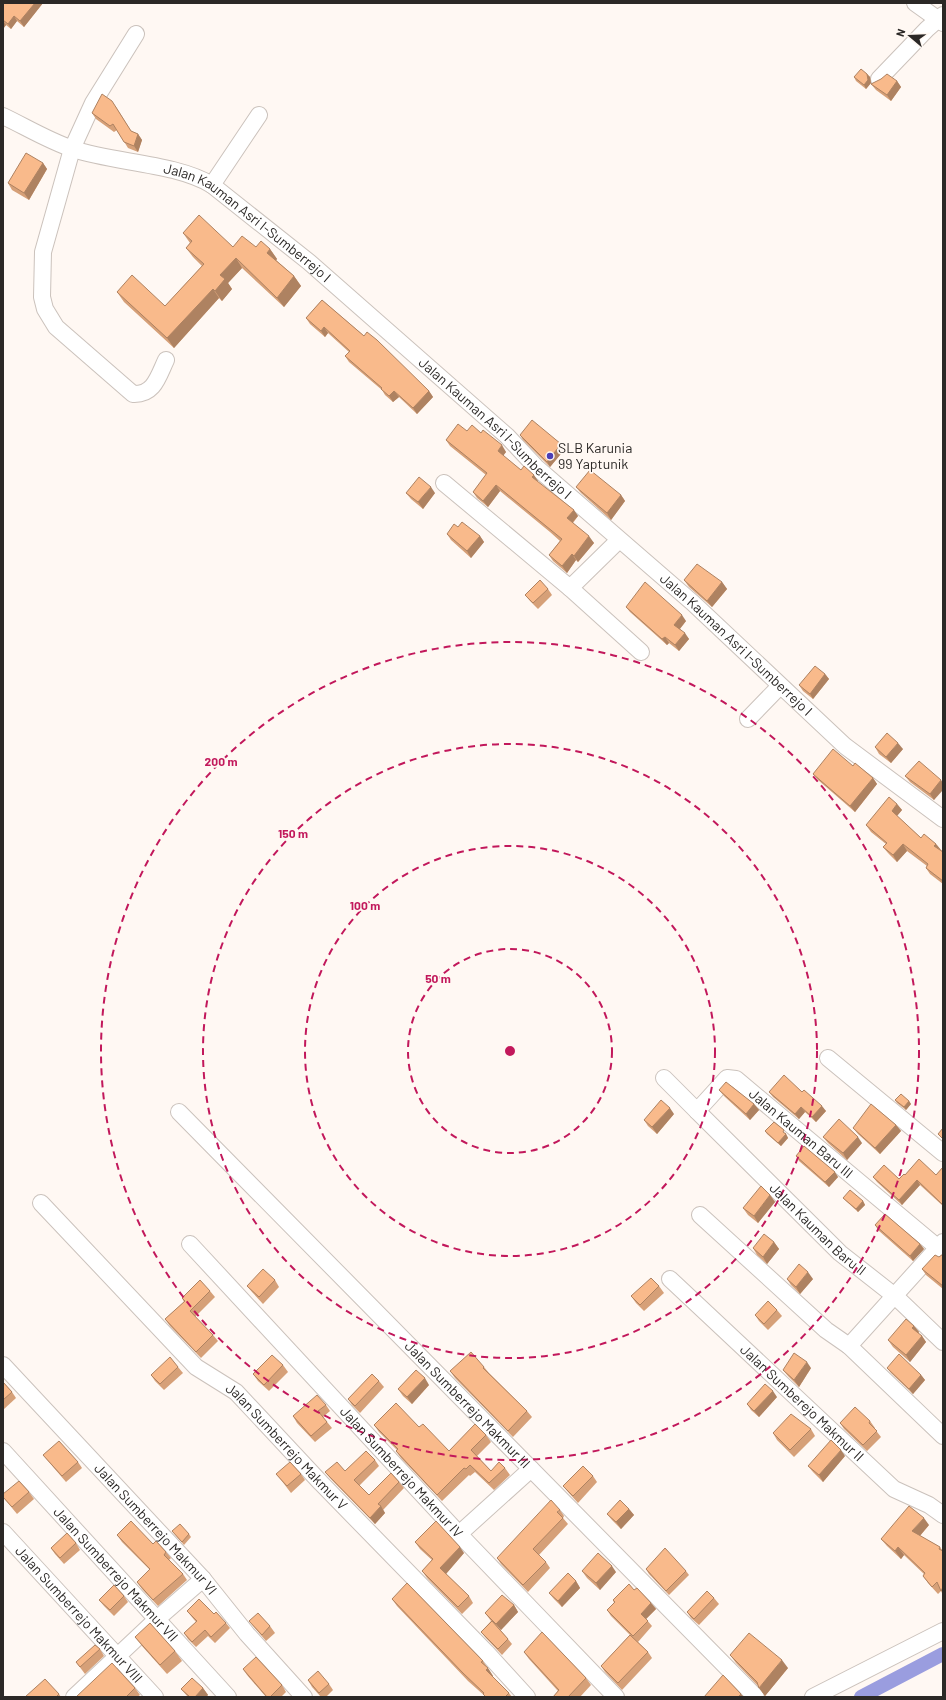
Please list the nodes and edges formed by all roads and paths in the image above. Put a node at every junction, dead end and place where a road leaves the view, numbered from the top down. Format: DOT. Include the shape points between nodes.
graph roads {
  1 [pos="915,3"];
  2 [pos="941,19"];
  3 [pos="136,34"];
  4 [pos="879,79"];
  5 [pos="3,116"];
  6 [pos="258,116"];
  7 [pos="72,149"];
  8 [pos="212,185"];
  9 [pos="166,360"];
  10 [pos="444,483"];
  11 [pos="619,540"];
  12 [pos="570,588"];
  13 [pos="641,652"];
  14 [pos="780,686"];
  15 [pos="748,719"];
  16 [pos="943,819"];
  17 [pos="828,1058"];
  18 [pos="664,1078"];
  19 [pos="697,1111"];
  20 [pos="179,1112"];
  21 [pos="943,1154"];
  22 [pos="42,1203"];
  23 [pos="700,1215"];
  24 [pos="190,1244"];
  25 [pos="942,1247"];
  26 [pos="670,1278"];
  27 [pos="896,1297"];
  28 [pos="943,1342"];
  29 [pos="850,1346"];
  30 [pos="3,1365"];
  31 [pos="943,1436"];
  32 [pos="3,1451"];
  33 [pos="531,1469"];
  34 [pos="943,1515"];
  35 [pos="3,1532"];
  36 [pos="459,1534"];
  37 [pos="203,1579"];
  38 [pos="157,1619"];
  39 [pos="943,1631"];
  40 [pos="118,1656"];
  41 [pos="74,1697"];
  42 [pos="155,1697"];
  43 [pos="228,1697"];
  44 [pos="304,1697"];
  45 [pos="527,1697"];
  46 [pos="616,1697"];
  47 [pos="756,1697"];
  48 [pos="813,1697"];
  1 -- 2 [label="street"];
  2 -- 4 [label="street"];
  3 -- 7 [label="street" via="93,103"];
  5 -- 7 [label="street, Jalan Kauman Asri I-Sumberrejo I"];
  6 -- 8 [label="street"];
  7 -- 8 [label="street, Jalan Kauman Asri I-Sumberrejo I" via="180,172"];
  7 -- 9 [label="street" via="43,252 42,297 45,309 56,327 133,394 142,394 152,388"];
  8 -- 11 [label="street, Jalan Kauman Asri I-Sumberrejo I" via="310,262 507,436 536,468"];
  10 -- 12 [label="street"];
  11 -- 12 [label="street"];
  11 -- 14 [label="street, Jalan Kauman Asri I-Sumberrejo I" via="693,603"];
  12 -- 13 [label="street"];
  14 -- 15 [label="street"];
  14 -- 16 [label="street, Jalan Kauman Asri I-Sumberrejo I" via="844,746"];
  17 -- 21 [label="street"];
  18 -- 19 [label="street"];
  19 -- 25 [label="street, Jalan Kauman Baru III" via="727,1078 734,1078"];
  19 -- 27 [label="street, Jalan Kauman Baru II" via="840,1252"];
  20 -- 33 [label="street, Jalan Sumberrejo Makmur III"];
  22 -- 45 [label="street, Jalan Sumberrejo Makmur V" via="196,1367 236,1392"];
  23 -- 29 [label="street" via="826,1330"];
  24 -- 36 [label="street, Jalan Sumberrejo Makmur IV"];
  25 -- 27 [label="street"];
  26 -- 34 [label="street, Jalan Sumberejo Makmur II" via="894,1488 929,1505"];
  27 -- 28 [label="street, Jalan Kauman Baru II"];
  27 -- 29 [label="street"];
  29 -- 31 [label="street"];
  30 -- 37 [label="street, Jalan Sumberrejo Makmur VI"];
  32 -- 38 [label="street, Jalan Sumberrejo Makmur VII"];
  33 -- 36 [label="street"];
  33 -- 47 [label="street, Jalan Sumberrejo Makmur III"];
  35 -- 40 [label="street, Jalan Sumberrejo Makmur VIII"];
  36 -- 46 [label="street, Jalan Sumberrejo Makmur IV"];
  37 -- 38 [label="street"];
  37 -- 44 [label="street, Jalan Sumberrejo Makmur VI" via="247,1634"];
  38 -- 40 [label="street"];
  38 -- 43 [label="street, Jalan Sumberrejo Makmur VII"];
  39 -- 48 [label="street"];
  40 -- 41 [label="street"];
  40 -- 42 [label="street, Jalan Sumberrejo Makmur VIII"];
}
